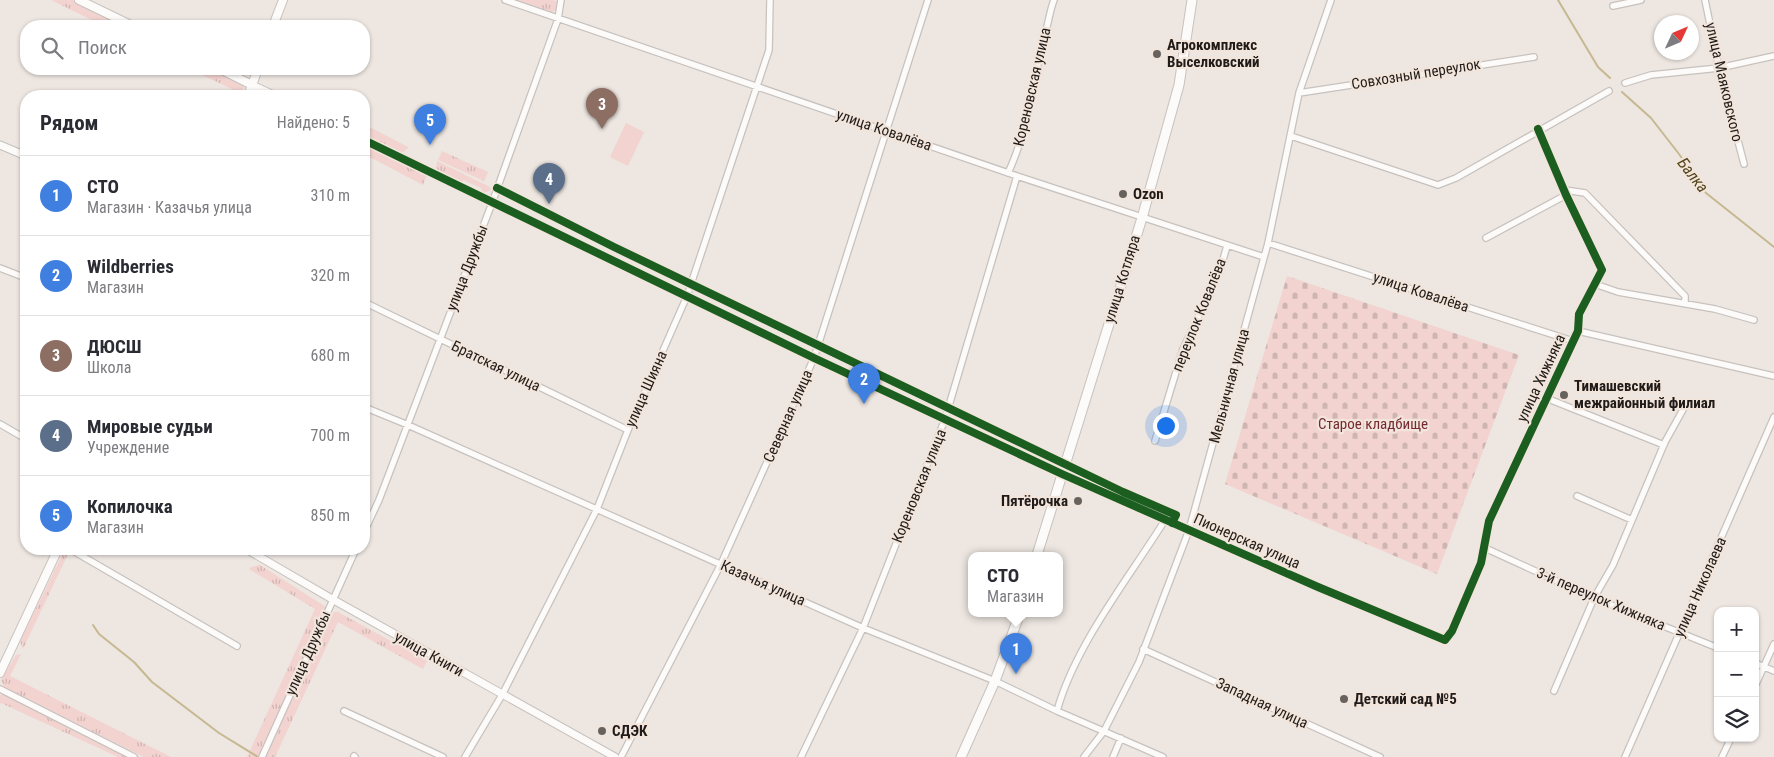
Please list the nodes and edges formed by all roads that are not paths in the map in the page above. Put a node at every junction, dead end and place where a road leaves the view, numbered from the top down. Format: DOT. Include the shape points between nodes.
graph roads {
  1 [pos="79,0"];
  2 [pos="283,0"];
  3 [pos="504,0"];
  4 [pos="561,0"];
  5 [pos="770,0"];
  6 [pos="928,0"];
  7 [pos="1054,0"];
  8 [pos="1192,0"];
  9 [pos="1331,0"];
  10 [pos="1642,0"];
  11 [pos="1705,0"];
  12 [pos="1613,6"];
  13 [pos="558,19"];
  14 [pos="121,20"];
  15 [pos="275,20"];
  16 [pos="1774,56"];
  17 [pos="1534,57"];
  18 [pos="1719,68"];
  19 [pos="232,75"];
  20 [pos="256,75"];
  21 [pos="1625,83"];
  22 [pos="252,85"];
  23 [pos="758,86"];
  24 [pos="250,90"];
  25 [pos="263,90"];
  26 [pos="1610,91"];
  27 [pos="1299,93"];
  28 [pos="1538,129"];
  29 [pos="885,131"];
  30 [pos="1291,136"];
  31 [pos="370,143"];
  32 [pos="0,145"];
  33 [pos="20,153"];
  34 [pos="1744,164"];
  35 [pos="1008,173"];
  36 [pos="1017,176"];
  37 [pos="1565,193"];
  38 [pos="492,203"];
  39 [pos="1142,218"];
  40 [pos="1486,238"];
  41 [pos="1268,243"];
  42 [pos="1226,246"];
  43 [pos="1264,257"];
  44 [pos="0,268"];
  45 [pos="20,276"];
  46 [pos="1595,284"];
  47 [pos="687,296"];
  48 [pos="1685,304"];
  49 [pos="370,305"];
  50 [pos="1754,320"];
  51 [pos="1578,332"];
  52 [pos="440,338"];
  53 [pos="1573,341"];
  54 [pos="814,358"];
  55 [pos="1774,376"];
  56 [pos="1546,398"];
  57 [pos="1685,406"];
  58 [pos="370,409"];
  59 [pos="1774,417"];
  60 [pos="945,419"];
  61 [pos="0,424"];
  62 [pos="408,424"];
  63 [pos="628,430"];
  64 [pos="20,436"];
  65 [pos="1155,441"];
  66 [pos="1664,445"];
  67 [pos="1062,474"];
  68 [pos="1577,496"];
  69 [pos="597,509"];
  70 [pos="370,517"];
  71 [pos="1165,520"];
  72 [pos="1632,520"];
  73 [pos="1189,530"];
  74 [pos="1485,548"];
  75 [pos="1038,552"];
  76 [pos="55,555"];
  77 [pos="80,555"];
  78 [pos="256,555"];
  79 [pos="353,555"];
  80 [pos="721,564"];
  81 [pos="1594,598"];
  82 [pos="332,600"];
  83 [pos="1019,617"];
  84 [pos="862,628"];
  85 [pos="1681,633"];
  86 [pos="1445,640"];
  87 [pos="1774,644"];
  88 [pos="237,646"];
  89 [pos="1714,646"];
  90 [pos="1143,649"];
  91 [pos="1759,665"];
  92 [pos="1764,667"];
  93 [pos="1774,671"];
  94 [pos="0,673"];
  95 [pos="1759,678"];
  96 [pos="995,681"];
  97 [pos="0,689"];
  98 [pos="1554,691"];
  99 [pos="502,695"];
  100 [pos="1057,711"];
  101 [pos="344,712"];
  102 [pos="1104,731"];
  103 [pos="1121,738"];
  104 [pos="1729,742"];
  105 [pos="134,757"];
  106 [pos="262,757"];
  107 [pos="443,757"];
  108 [pos="465,757"];
  109 [pos="615,757"];
  110 [pos="622,757"];
  111 [pos="801,757"];
  112 [pos="961,757"];
  113 [pos="1084,757"];
  114 [pos="1114,757"];
  115 [pos="1163,757"];
  116 [pos="1380,757"];
  117 [pos="1625,757"];
  118 [pos="1722,757"];
  1 -- 14 [label="main road"];
  2 -- 15 [label="main road"];
  3 -- 13 [label="street, улица Ковалёва"];
  4 -- 13 [label="street, улица Дружбы"];
  5 -- 23 [label="street, улица Шияна" via="769,50"];
  6 -- 29 [label="street, Северная улица"];
  7 -- 35 [label="street, Кореновская улица" via="1016,158"];
  8 -- 39 [label="main road, улица Котляра" via="1180,85"];
  9 -- 27 [label="street, Мельничная улица"];
  10 -- 12 [label="street"];
  11 -- 18 [label="street, улица Маяковского"];
  13 -- 23 [label="street, улица Ковалёва"];
  13 -- 38 [label="street, улица Дружбы"];
  16 -- 18 [label="street"];
  17 -- 27 [label="street, Совхозный переулок"];
  18 -- 21 [label="street" via="1651,75"];
  18 -- 34 [label="street, улица Маяковского"];
  19 -- 22 [label="main road"];
  20 -- 22 [label="main road"];
  22 -- 24 [label="main road"];
  22 -- 25 [label="street"];
  23 -- 29 [label="street, улица Ковалёва"];
  23 -- 47 [label="street, улица Шияна"];
  26 -- 28 [label="street"];
  27 -- 30 [label="street, Мельничная улица"];
  28 -- 30 [label="street" via="1438,186"];
  28 -- 37 [label="street, улица Хижняка"];
  29 -- 35 [label="street, улица Ковалёва"];
  29 -- 54 [label="street, Северная улица"];
  30 -- 41 [label="street, Мельничная улица"];
  31 -- 38 [label="street, Пионерская улица"];
  32 -- 33 [label="street"];
  35 -- 36 [label="street, улица Ковалёва"];
  36 -- 39 [label="street, улица Ковалёва"];
  36 -- 60 [label="street, Кореновская улица"];
  37 -- 40 [label="street"];
  37 -- 46 [label="street, улица Хижняка" via="1602,270"];
  37 -- 48 [label="street" via="1585,193 1685,296"];
  38 -- 47 [label="street, Пионерская улица"];
  38 -- 52 [label="street, улица Дружбы"];
  39 -- 42 [label="street, улица Ковалёва"];
  39 -- 67 [label="main road, улица Котляра"];
  41 -- 43 [label="street, Мельничная улица"];
  41 -- 53 [label="street, улица Ковалёва"];
  42 -- 43 [label="street, улица Ковалёва"];
  42 -- 65 [label="street, переулок Ковалёва" via="1219,273 1183,349"];
  43 -- 73 [label="street, Мельничная улица"];
  44 -- 45 [label="street"];
  46 -- 48 [label="street" via="1618,292"];
  46 -- 51 [label="street, улица Хижняка" via="1580,314"];
  47 -- 54 [label="street, Пионерская улица"];
  47 -- 63 [label="street, улица Шияна"];
  48 -- 50 [label="street"];
  49 -- 52 [label="street, Братская улица"];
  51 -- 53 [label="street, улица Хижняка"];
  51 -- 55 [label="street"];
  52 -- 62 [label="street, улица Дружбы"];
  52 -- 63 [label="street, Братская улица"];
  53 -- 56 [label="street, улица Хижняка"];
  54 -- 60 [label="street, Пионерская улица"];
  54 -- 80 [label="street, Северная улица"];
  56 -- 66 [label="street"];
  56 -- 74 [label="street, улица Хижняка" via="1489,521"];
  57 -- 66 [label="street"];
  58 -- 62 [label="street, Казачья улица"];
  59 -- 85 [label="street, улица Николаева"];
  60 -- 67 [label="street, Пионерская улица"];
  60 -- 84 [label="street, Кореновская улица"];
  61 -- 64 [label="street"];
  62 -- 69 [label="street, Казачья улица"];
  62 -- 70 [label="street, улица Дружбы"];
  63 -- 69 [label="street, улица Шияна"];
  66 -- 72 [label="street"];
  67 -- 71 [label="street, Пионерская улица"];
  67 -- 75 [label="main road, улица Котляра"];
  68 -- 72 [label="street"];
  69 -- 80 [label="street, Казачья улица"];
  69 -- 99 [label="street, улица Шияна"];
  71 -- 73 [label="street, Пионерская улица"];
  71 -- 100 [label="street" via="1096,626 1062,694"];
  72 -- 81 [label="street" via="1614,565"];
  73 -- 86 [label="street, Пионерская улица"];
  73 -- 90 [label="street, Мельничная улица"];
  74 -- 81 [label="street, 3-й переулок Хижняка"];
  74 -- 86 [label="street, улица Хижняка" via="1452,631"];
  76 -- 94 [label="main road"];
  77 -- 88 [label="street"];
  78 -- 82 [label="street, улица Книги"];
  79 -- 82 [label="street, улица Дружбы"];
  80 -- 84 [label="street, Казачья улица"];
  80 -- 110 [label="street, Северная улица"];
  81 -- 85 [label="street, 3-й переулок Хижняка"];
  81 -- 98 [label="street"];
  82 -- 99 [label="street, улица Книги"];
  82 -- 106 [label="street, улица Дружбы"];
  83 -- 96 [label="main road"];
  84 -- 96 [label="street, Казачья улица"];
  84 -- 111 [label="street, Кореновская улица"];
  85 -- 89 [label="street, 3-й переулок Хижняка"];
  85 -- 117 [label="street, улица Николаева"];
  87 -- 92 [label="street"];
  90 -- 102 [label="street, Мельничная улица"];
  90 -- 116 [label="street, Западная улица"];
  91 -- 92 [label="street"];
  92 -- 93 [label="street"];
  92 -- 95 [label="street"];
  96 -- 100 [label="street, Казачья улица"];
  96 -- 112 [label="main road"];
  97 -- 105 [label="street"];
  99 -- 108 [label="street, улица Шияна"];
  99 -- 109 [label="street, улица Книги"];
  100 -- 102 [label="street, Казачья улица"];
  101 -- 107 [label="street"];
  102 -- 103 [label="street, Казачья улица"];
  102 -- 113 [label="street, Мельничная улица"];
  103 -- 114 [label="street"];
  103 -- 115 [label="street, Казачья улица"];
  104 -- 118 [label="street"];
}
